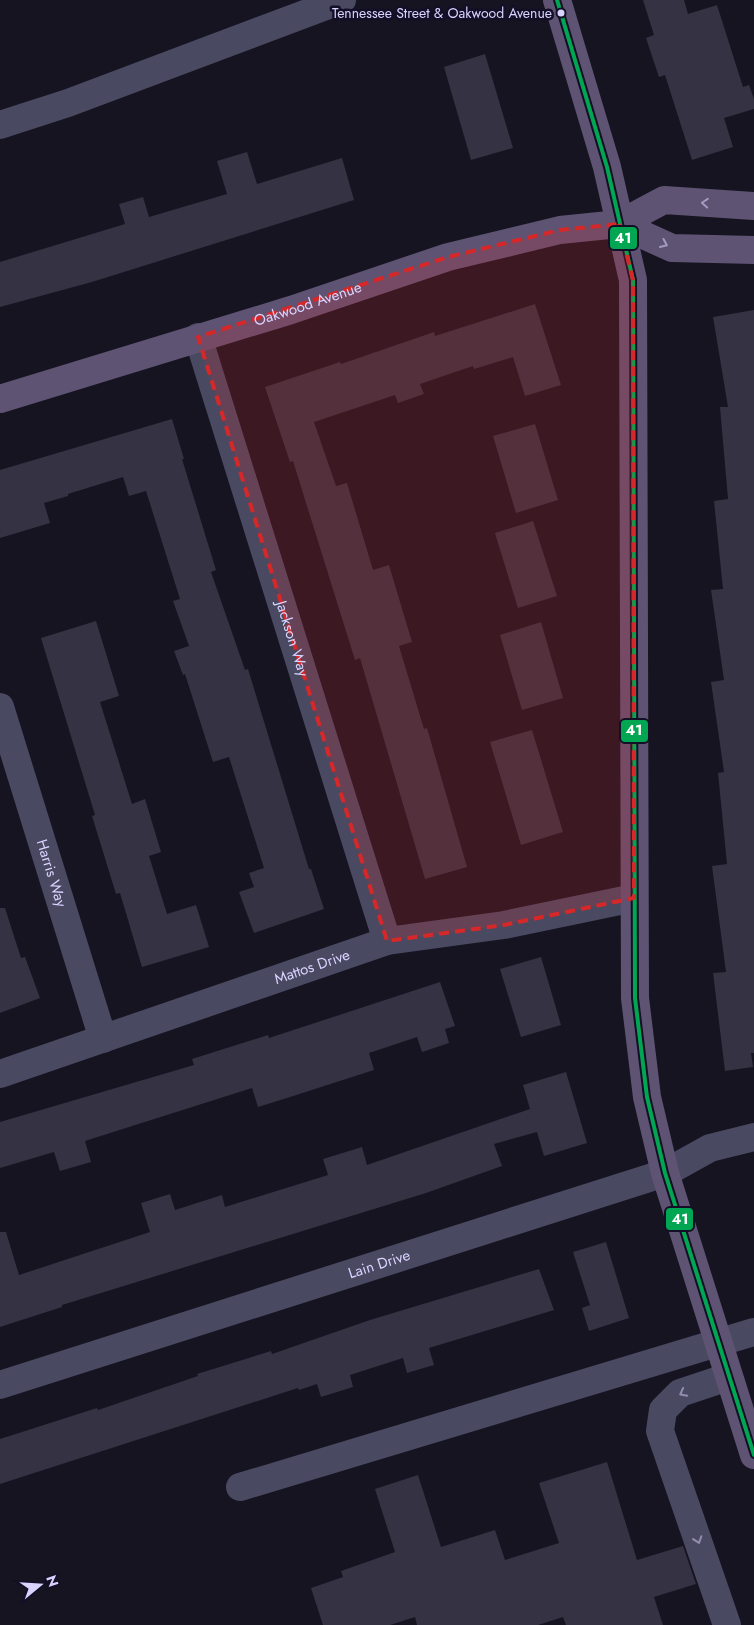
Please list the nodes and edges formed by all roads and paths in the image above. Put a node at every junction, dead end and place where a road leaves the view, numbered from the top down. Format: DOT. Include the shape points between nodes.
graph roads {
  1 [pos="342,0"];
  2 [pos="556,0"];
  3 [pos="0,125"];
  4 [pos="754,206"];
  5 [pos="619,224"];
  6 [pos="754,250"];
  7 [pos="198,337"];
  8 [pos="0,399"];
  9 [pos="0,707"];
  10 [pos="634,898"];
  11 [pos="387,941"];
  12 [pos="103,1039"];
  13 [pos="0,1074"];
  14 [pos="754,1137"];
  15 [pos="665,1172"];
  16 [pos="754,1332"];
  17 [pos="718,1341"];
  18 [pos="728,1377"];
  19 [pos="0,1385"];
  20 [pos="754,1454"];
  21 [pos="240,1487"];
  22 [pos="727,1625"];
  1 -- 3 [label="street" via="68,103"];
  2 -- 5 [label="main road" via="607,167"];
  4 -- 5 [label="main road, Oakwood Avenue, one-way" via="664,200"];
  5 -- 6 [label="main road, one-way" via="672,248"];
  5 -- 7 [label="main road, Oakwood Avenue" via="560,230 448,257 292,310"];
  5 -- 10 [label="main road" via="633,280"];
  7 -- 8 [label="main road, Oakwood Avenue"];
  7 -- 11 [label="street, Jackson Way"];
  9 -- 12 [label="street, Harris Way"];
  10 -- 11 [label="street, Mattos Drive" via="504,924"];
  10 -- 15 [label="main road" via="635,998 647,1097"];
  11 -- 12 [label="street, Mattos Drive"];
  12 -- 13 [label="street, Mattos Drive"];
  14 -- 15 [label="street, Lain Drive" via="710,1148"];
  15 -- 17 [label="main road"];
  15 -- 19 [label="street, Lain Drive"];
  16 -- 17 [label="street"];
  17 -- 18 [label="main road"];
  17 -- 21 [label="street"];
  18 -- 20 [label="main road"];
  18 -- 22 [label="street, one-way" via="680,1393 663,1410 660,1431"];
}
